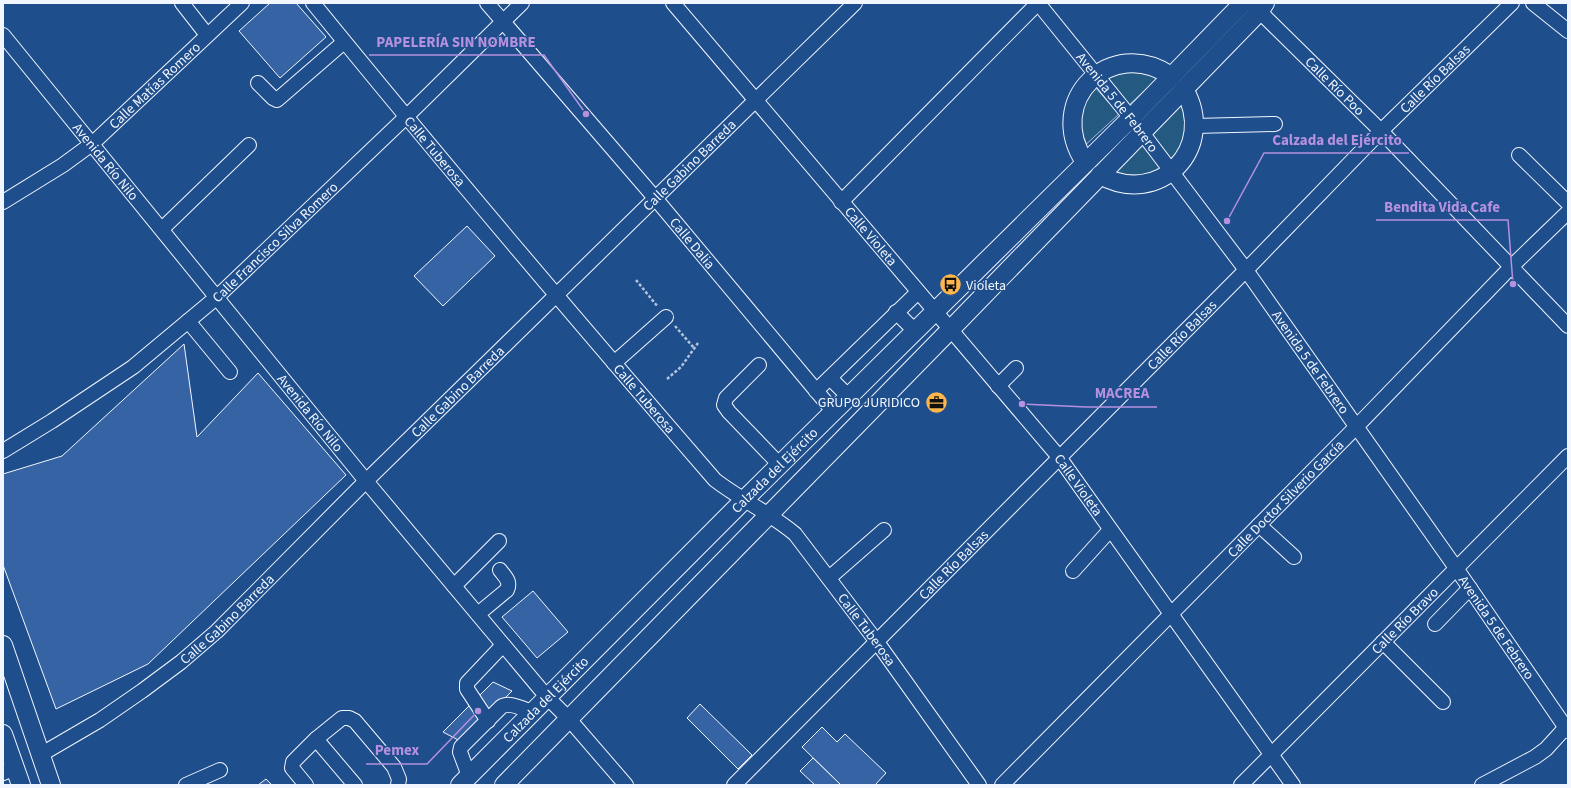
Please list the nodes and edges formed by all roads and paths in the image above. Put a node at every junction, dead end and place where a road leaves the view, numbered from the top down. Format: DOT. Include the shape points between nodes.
graph roads {
  1 [pos="182,3"];
  2 [pos="242,3"];
  3 [pos="313,3"];
  4 [pos="487,3"];
  5 [pos="522,3"];
  6 [pos="672,3"];
  7 [pos="854,3"];
  8 [pos="1038,3"];
  9 [pos="1512,3"];
  10 [pos="1533,3"];
  11 [pos="1254,5"];
  12 [pos="503,21"];
  13 [pos="1568,31"];
  14 [pos="3,34"];
  15 [pos="207,35"];
  16 [pos="344,42"];
  17 [pos="1096,75"];
  18 [pos="1171,76"];
  19 [pos="258,83"];
  20 [pos="1184,89"];
  21 [pos="755,101"];
  22 [pos="406,117"];
  23 [pos="1131,118"];
  24 [pos="1276,124"];
  25 [pos="1194,126"];
  26 [pos="1381,131"];
  27 [pos="1141,132"];
  28 [pos="92,143"];
  29 [pos="249,145"];
  30 [pos="1519,156"];
  31 [pos="1085,162"];
  32 [pos="1172,172"];
  33 [pos="1100,175"];
  34 [pos="656,198"];
  35 [pos="3,202"];
  36 [pos="841,202"];
  37 [pos="1568,203"];
  38 [pos="1568,212"];
  39 [pos="162,229"];
  40 [pos="1511,267"];
  41 [pos="1246,270"];
  42 [pos="918,292"];
  43 [pos="557,295"];
  44 [pos="217,297"];
  45 [pos="896,312"];
  46 [pos="934,312"];
  47 [pos="666,316"];
  48 [pos="188,321"];
  49 [pos="1568,326"];
  50 [pos="950,330"];
  51 [pos="915,331"];
  52 [pos="698,343"];
  53 [pos="614,363"];
  54 [pos="759,365"];
  55 [pos="1016,368"];
  56 [pos="230,372"];
  57 [pos="830,378"];
  58 [pos="667,379"];
  59 [pos="998,386"];
  60 [pos="816,391"];
  61 [pos="849,397"];
  62 [pos="834,412"];
  63 [pos="1356,427"];
  64 [pos="3,451"];
  65 [pos="1568,456"];
  66 [pos="1059,457"];
  67 [pos="780,465"];
  68 [pos="366,482"];
  69 [pos="744,500"];
  70 [pos="768,514"];
  71 [pos="1259,525"];
  72 [pos="884,530"];
  73 [pos="1110,530"];
  74 [pos="499,541"];
  75 [pos="1294,557"];
  76 [pos="1456,568"];
  77 [pos="500,570"];
  78 [pos="1073,571"];
  79 [pos="829,578"];
  80 [pos="454,586"];
  81 [pos="1470,588"];
  82 [pos="478,614"];
  83 [pos="1171,614"];
  84 [pos="1435,624"];
  85 [pos="877,642"];
  86 [pos="1383,642"];
  87 [pos="3,645"];
  88 [pos="504,645"];
  89 [pos="548,697"];
  90 [pos="1444,702"];
  91 [pos="532,712"];
  92 [pos="569,720"];
  93 [pos="488,721"];
  94 [pos="1567,728"];
  95 [pos="3,734"];
  96 [pos="316,739"];
  97 [pos="40,755"];
  98 [pos="1271,755"];
  99 [pos="220,770"];
  100 [pos="9,771"];
  101 [pos="465,780"];
  102 [pos="1484,784"];
  103 [pos="21,785"];
  104 [pos="50,785"];
  105 [pos="186,785"];
  106 [pos="306,785"];
  107 [pos="355,785"];
  108 [pos="398,785"];
  109 [pos="504,785"];
  110 [pos="626,785"];
  111 [pos="734,785"];
  112 [pos="979,785"];
  113 [pos="1002,785"];
  114 [pos="1241,785"];
  115 [pos="1293,785"];
  1 -- 15 [label="street"];
  2 -- 15 [label="street, Calle Matías Romero"];
  3 -- 16 [label="street, Calle Tuberosa"];
  4 -- 12 [label="street, Calle Dalia"];
  5 -- 12 [label="street, Calle Francisco Silva Romero"];
  6 -- 21 [label="street, Calle Violeta"];
  7 -- 21 [label="street, Calle Gabino Barreda"];
  8 -- 17 [label="street, Avenida 5 de Febrero"];
  8 -- 36 [label="street, Calle Violeta"];
  9 -- 26 [label="street, Calle Río Balsas"];
  10 -- 13 [label="street"];
  11 -- 18 [label="main road, Calzada del Ejército"];
  11 -- 20 [label="main road, Calzada del Ejército"];
  11 -- 26 [label="street, Calle Río Poo"];
  12 -- 22 [label="street, Calle Francisco Silva Romero"];
  12 -- 34 [label="street, Calle Dalia"];
  14 -- 28 [label="street, Avenida Río Nilo"];
  15 -- 28 [label="street, Calle Matías Romero"];
  16 -- 19 [label="street" via="277,100"];
  16 -- 22 [label="street, Calle Tuberosa"];
  17 -- 18 [label="main road" via="1117,65 1132,63 1150,65"];
  17 -- 23 [label="street, Avenida 5 de Febrero"];
  17 -- 31 [label="main road" via="1084,88 1072,118 1073,134"];
  18 -- 23 [label="main road, Calzada del Ejército"];
  20 -- 25 [label="main road" via="1193,111"];
  20 -- 27 [label="main road, Calzada del Ejército"];
  21 -- 34 [label="street, Calle Gabino Barreda"];
  21 -- 36 [label="street, Calle Violeta"];
  22 -- 43 [label="street, Calle Tuberosa"];
  22 -- 44 [label="street, Calle Francisco Silva Romero"];
  23 -- 27 [label="street, Avenida 5 de Febrero"];
  23 -- 31 [label="main road, Calzada del Ejército"];
  24 -- 25 [label="street"];
  25 -- 32 [label="main road" via="1192,142 1186,156"];
  26 -- 40 [label="street, Calle Río Poo"];
  26 -- 41 [label="street, Calle Río Balsas"];
  27 -- 32 [label="street, Avenida 5 de Febrero"];
  27 -- 33 [label="main road, Calzada del Ejército"];
  28 -- 35 [label="street, Calle Matías Romero" via="63,165"];
  28 -- 39 [label="street, Avenida Río Nilo"];
  29 -- 39 [label="street"];
  30 -- 37 [label="street"];
  31 -- 46 [label="main road, Calzada del Ejército"];
  32 -- 33 [label="main road" via="1147,184 1133,186 1117,183"];
  32 -- 41 [label="street, Avenida 5 de Febrero"];
  33 -- 50 [label="main road, Calzada del Ejército"];
  34 -- 43 [label="street, Calle Gabino Barreda"];
  34 -- 60 [label="street, Calle Dalia"];
  36 -- 42 [label="street, Calle Violeta"];
  38 -- 40 [label="street, Calle Doctor Silverio García"];
  39 -- 44 [label="street, Avenida Río Nilo"];
  40 -- 49 [label="street, Calle Río Poo"];
  40 -- 63 [label="street, Calle Doctor Silverio García"];
  41 -- 63 [label="street, Avenida 5 de Febrero"];
  41 -- 66 [label="street, Calle Río Balsas"];
  42 -- 45 [label="street"];
  42 -- 46 [label="street, Calle Violeta"];
  43 -- 53 [label="street, Calle Tuberosa"];
  43 -- 68 [label="street, Calle Gabino Barreda"];
  44 -- 48 [label="street, Calle Francisco Silva Romero"];
  44 -- 68 [label="street, Avenida Río Nilo"];
  45 -- 51 [label="street"];
  45 -- 57 [label="street"];
  46 -- 50 [label="street, Calle Violeta"];
  46 -- 51 [label="main road, Calzada del Ejército"];
  47 -- 53 [label="street"];
  48 -- 56 [label="street"];
  48 -- 64 [label="street, Calle Francisco Silva Romero" via="133,367"];
  50 -- 59 [label="street, Calle Violeta"];
  50 -- 70 [label="main road, Calzada del Ejército"];
  51 -- 61 [label="main road, Calzada del Ejército"];
  52 -- 58 [label="path" via="681,367"];
  53 -- 69 [label="street, Calle Tuberosa" via="715,480"];
  54 -- 67 [label="street" via="726,398 724,405"];
  55 -- 59 [label="street"];
  57 -- 60 [label="street"];
  57 -- 61 [label="street"];
  59 -- 66 [label="street, Calle Violeta"];
  60 -- 62 [label="street, Calle Dalia"];
  61 -- 62 [label="main road, Calzada del Ejército"];
  62 -- 67 [label="main road, Calzada del Ejército"];
  63 -- 71 [label="street, Calle Doctor Silverio García"];
  63 -- 76 [label="street, Avenida 5 de Febrero"];
  65 -- 76 [label="street, Calle Río Bravo"];
  66 -- 73 [label="street, Calle Violeta"];
  66 -- 85 [label="street, Calle Río Balsas"];
  67 -- 69 [label="main road, Calzada del Ejército"];
  68 -- 80 [label="street, Avenida Río Nilo"];
  68 -- 97 [label="street, Calle Gabino Barreda" via="216,631 181,662 100,720"];
  69 -- 70 [label="street, Calle Tuberosa"];
  69 -- 89 [label="main road, Calzada del Ejército"];
  70 -- 79 [label="street, Calle Tuberosa" via="796,534"];
  70 -- 92 [label="main road, Calzada del Ejército"];
  71 -- 75 [label="street"];
  71 -- 83 [label="street, Calle Doctor Silverio García"];
  72 -- 79 [label="street"];
  73 -- 78 [label="street"];
  73 -- 83 [label="street, Calle Violeta"];
  74 -- 80 [label="street"];
  76 -- 81 [label="street, Avenida 5 de Febrero"];
  76 -- 86 [label="street, Calle Río Bravo"];
  77 -- 82 [label="street" via="509,581 507,590"];
  79 -- 85 [label="street, Calle Tuberosa"];
  80 -- 82 [label="street, Avenida Río Nilo"];
  81 -- 84 [label="street"];
  81 -- 94 [label="street, Avenida 5 de Febrero"];
  82 -- 88 [label="street, Avenida Río Nilo"];
  83 -- 98 [label="street, Calle Violeta"];
  83 -- 113 [label="street, Calle Doctor Silverio García"];
  85 -- 111 [label="street, Calle Río Balsas"];
  85 -- 112 [label="street, Calle Tuberosa"];
  86 -- 90 [label="street"];
  86 -- 98 [label="street, Calle Río Bravo"];
  87 -- 97 [label="main road"];
  88 -- 89 [label="street, Avenida Río Nilo"];
  88 -- 93 [label="street" via="468,683 467,689"];
  89 -- 91 [label="main road, Calzada del Ejército"];
  89 -- 92 [label="street, Avenida Río Nilo"];
  91 -- 93 [label="street" via="507,705 501,707"];
  91 -- 101 [label="main road, Calzada del Ejército"];
  92 -- 109 [label="main road, Calzada del Ejército"];
  92 -- 110 [label="street, Avenida Río Nilo"];
  93 -- 101 [label="street" via="461,747"];
  94 -- 102 [label="street" via="1535,758"];
  95 -- 100 [label="main road"];
  96 -- 106 [label="street" via="293,762 292,768"];
  96 -- 107 [label="street"];
  96 -- 108 [label="street" via="342,718 355,721 394,767 400,779"];
  97 -- 104 [label="main road"];
  98 -- 114 [label="street, Calle Río Bravo"];
  98 -- 115 [label="street, Calle Violeta"];
  99 -- 105 [label="street"];
  100 -- 103 [label="main road"];
}
